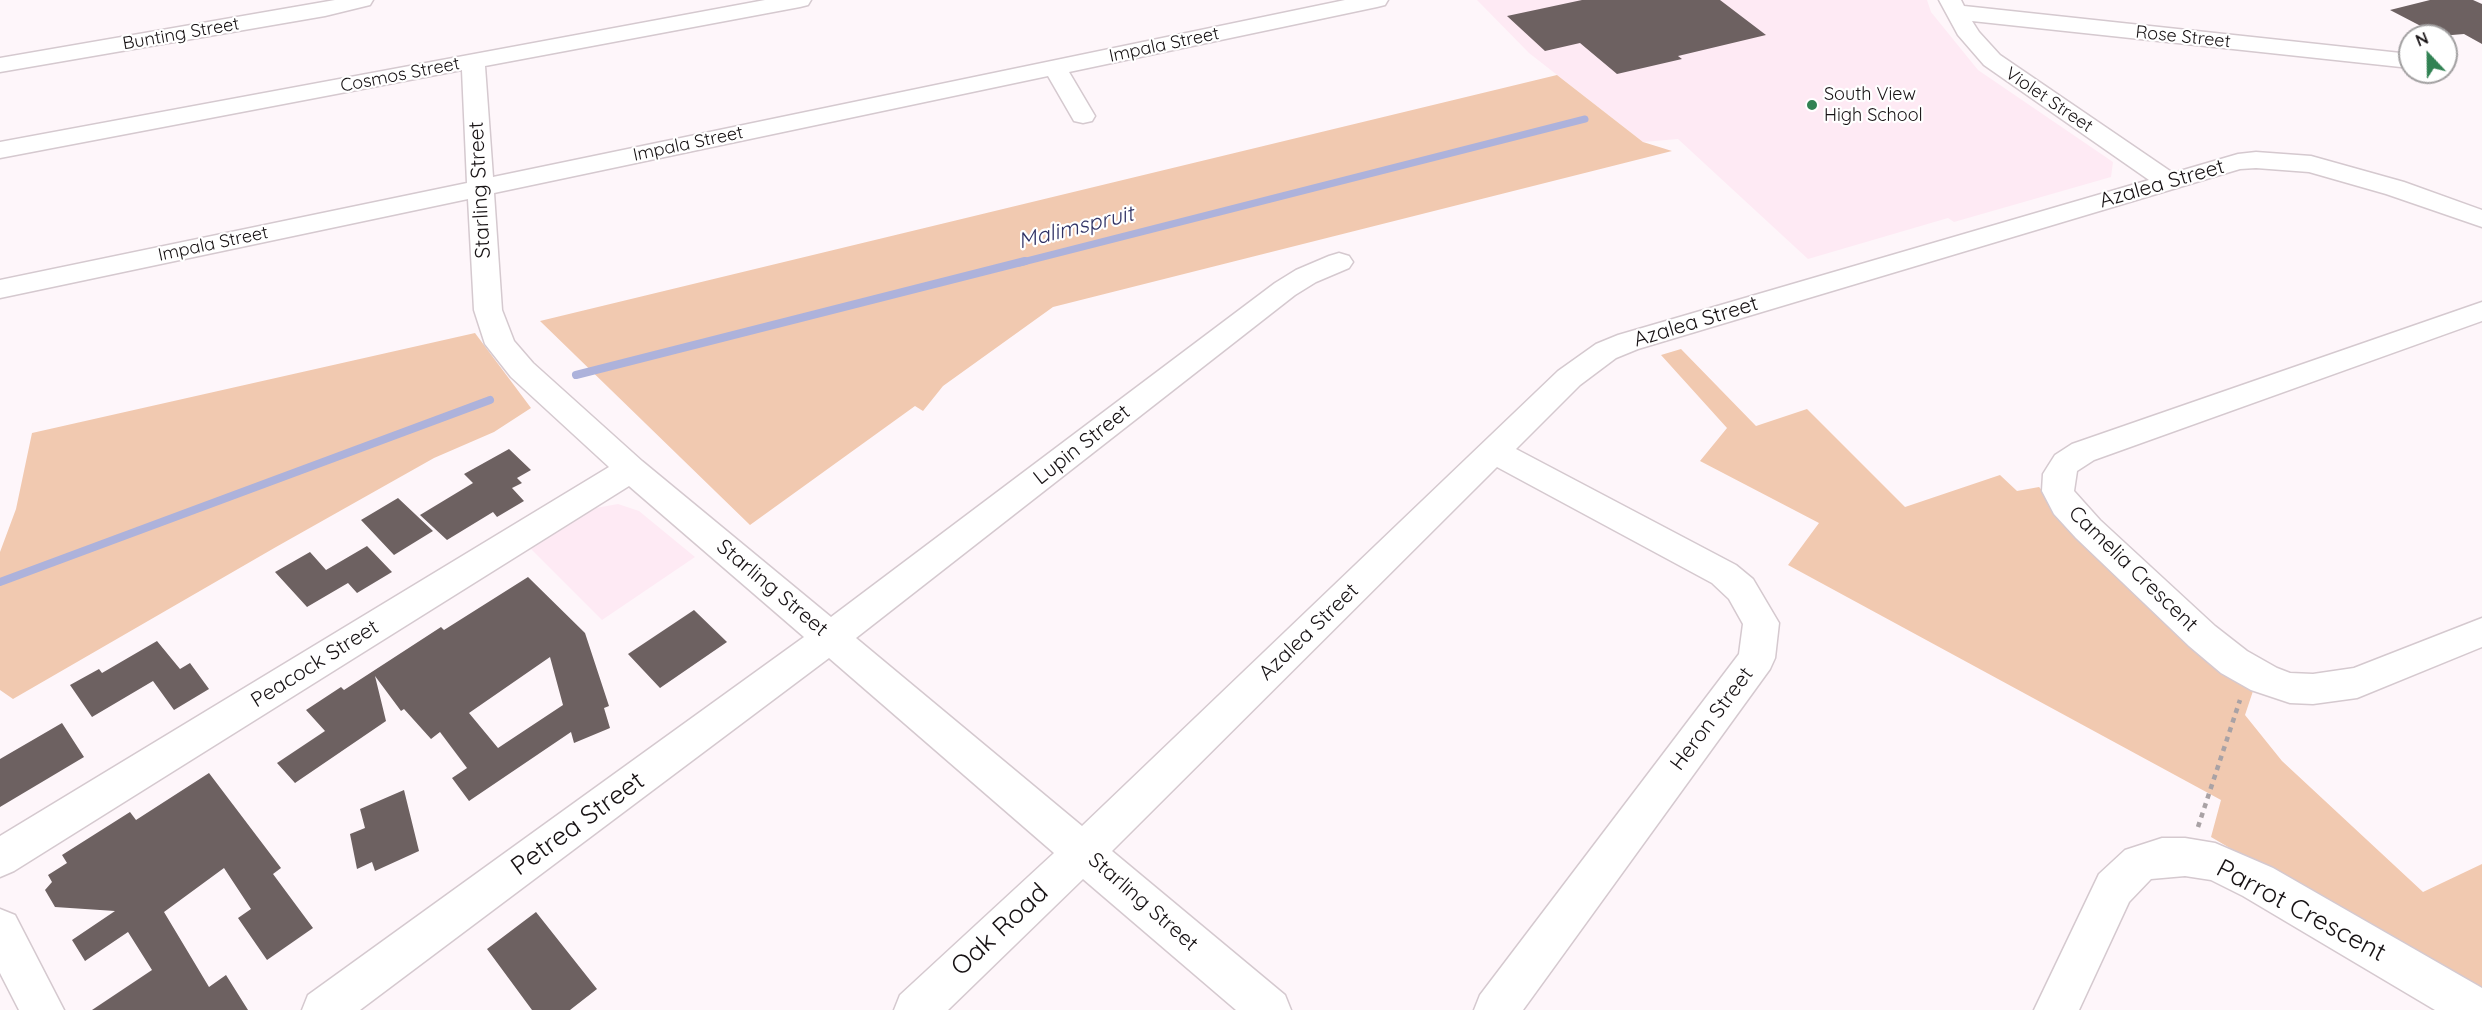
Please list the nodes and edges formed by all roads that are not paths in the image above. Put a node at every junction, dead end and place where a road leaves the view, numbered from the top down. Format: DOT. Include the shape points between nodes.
graph roads {
  1 [pos="362,0"];
  2 [pos="800,0"];
  3 [pos="1377,0"];
  4 [pos="1952,6"];
  5 [pos="699,9"];
  6 [pos="473,60"];
  7 [pos="2398,60"];
  8 [pos="0,65"];
  9 [pos="1054,68"];
  10 [pos="1083,116"];
  11 [pos="0,150"];
  12 [pos="2168,181"];
  13 [pos="479,188"];
  14 [pos="2482,219"];
  15 [pos="1339,262"];
  16 [pos="0,289"];
  17 [pos="2482,311"];
  18 [pos="1494,451"];
  19 [pos="630,470"];
  20 [pos="2482,632"];
  21 [pos="831,637"];
  22 [pos="1084,851"];
  23 [pos="0,858"];
  24 [pos="0,929"];
  25 [pos="42,1010"];
  26 [pos="324,1010"];
  27 [pos="916,1010"];
  28 [pos="1269,1010"];
  29 [pos="1496,1010"];
  30 [pos="2056,1010"];
  31 [pos="2477,1010"];
  1 -- 8 [label="street, Bunting Street"];
  2 -- 5 [label="street, Cosmos Street"];
  3 -- 9 [label="street, Impala Street"];
  4 -- 7 [label="street, Rose Street"];
  4 -- 12 [label="street, Violet Street" via="1979,48 2000,67"];
  5 -- 6 [label="street, Cosmos Street"];
  6 -- 11 [label="street, Cosmos Street"];
  6 -- 13 [label="street, Starling Street"];
  9 -- 10 [label="street"];
  9 -- 13 [label="street, Impala Street"];
  12 -- 14 [label="street, Azalea Street" via="2238,162 2311,164"];
  12 -- 18 [label="street, Azalea Street" via="1606,351 1569,378"];
  13 -- 16 [label="street, Impala Street"];
  13 -- 19 [label="street, Starling Street" via="488,310 500,344 522,370"];
  15 -- 21 [label="street, Lupin Street" via="1285,289"];
  17 -- 20 [label="street, Camelia Crescent" via="2083,452 2066,463 2059,474 2058,491 2066,506 2202,636 2234,662 2290,688 2357,682"];
  18 -- 22 [label="street, Azalea Street"];
  18 -- 29 [label="street, Heron Street" via="1724,574 1741,589 1761,623 1757,658"];
  19 -- 21 [label="street, Starling Street"];
  19 -- 23 [label="street, Peacock Street"];
  21 -- 22 [label="street, Starling Street"];
  21 -- 26 [label="street, Petrea Street"];
  22 -- 27 [label="street, Oak Road"];
  22 -- 28 [label="street, Starling Street"];
  24 -- 25 [label="street"];
  30 -- 31 [label="street, Parrot Crescent" via="2114,888 2139,863 2162,857 2216,862 2258,882"];
}
